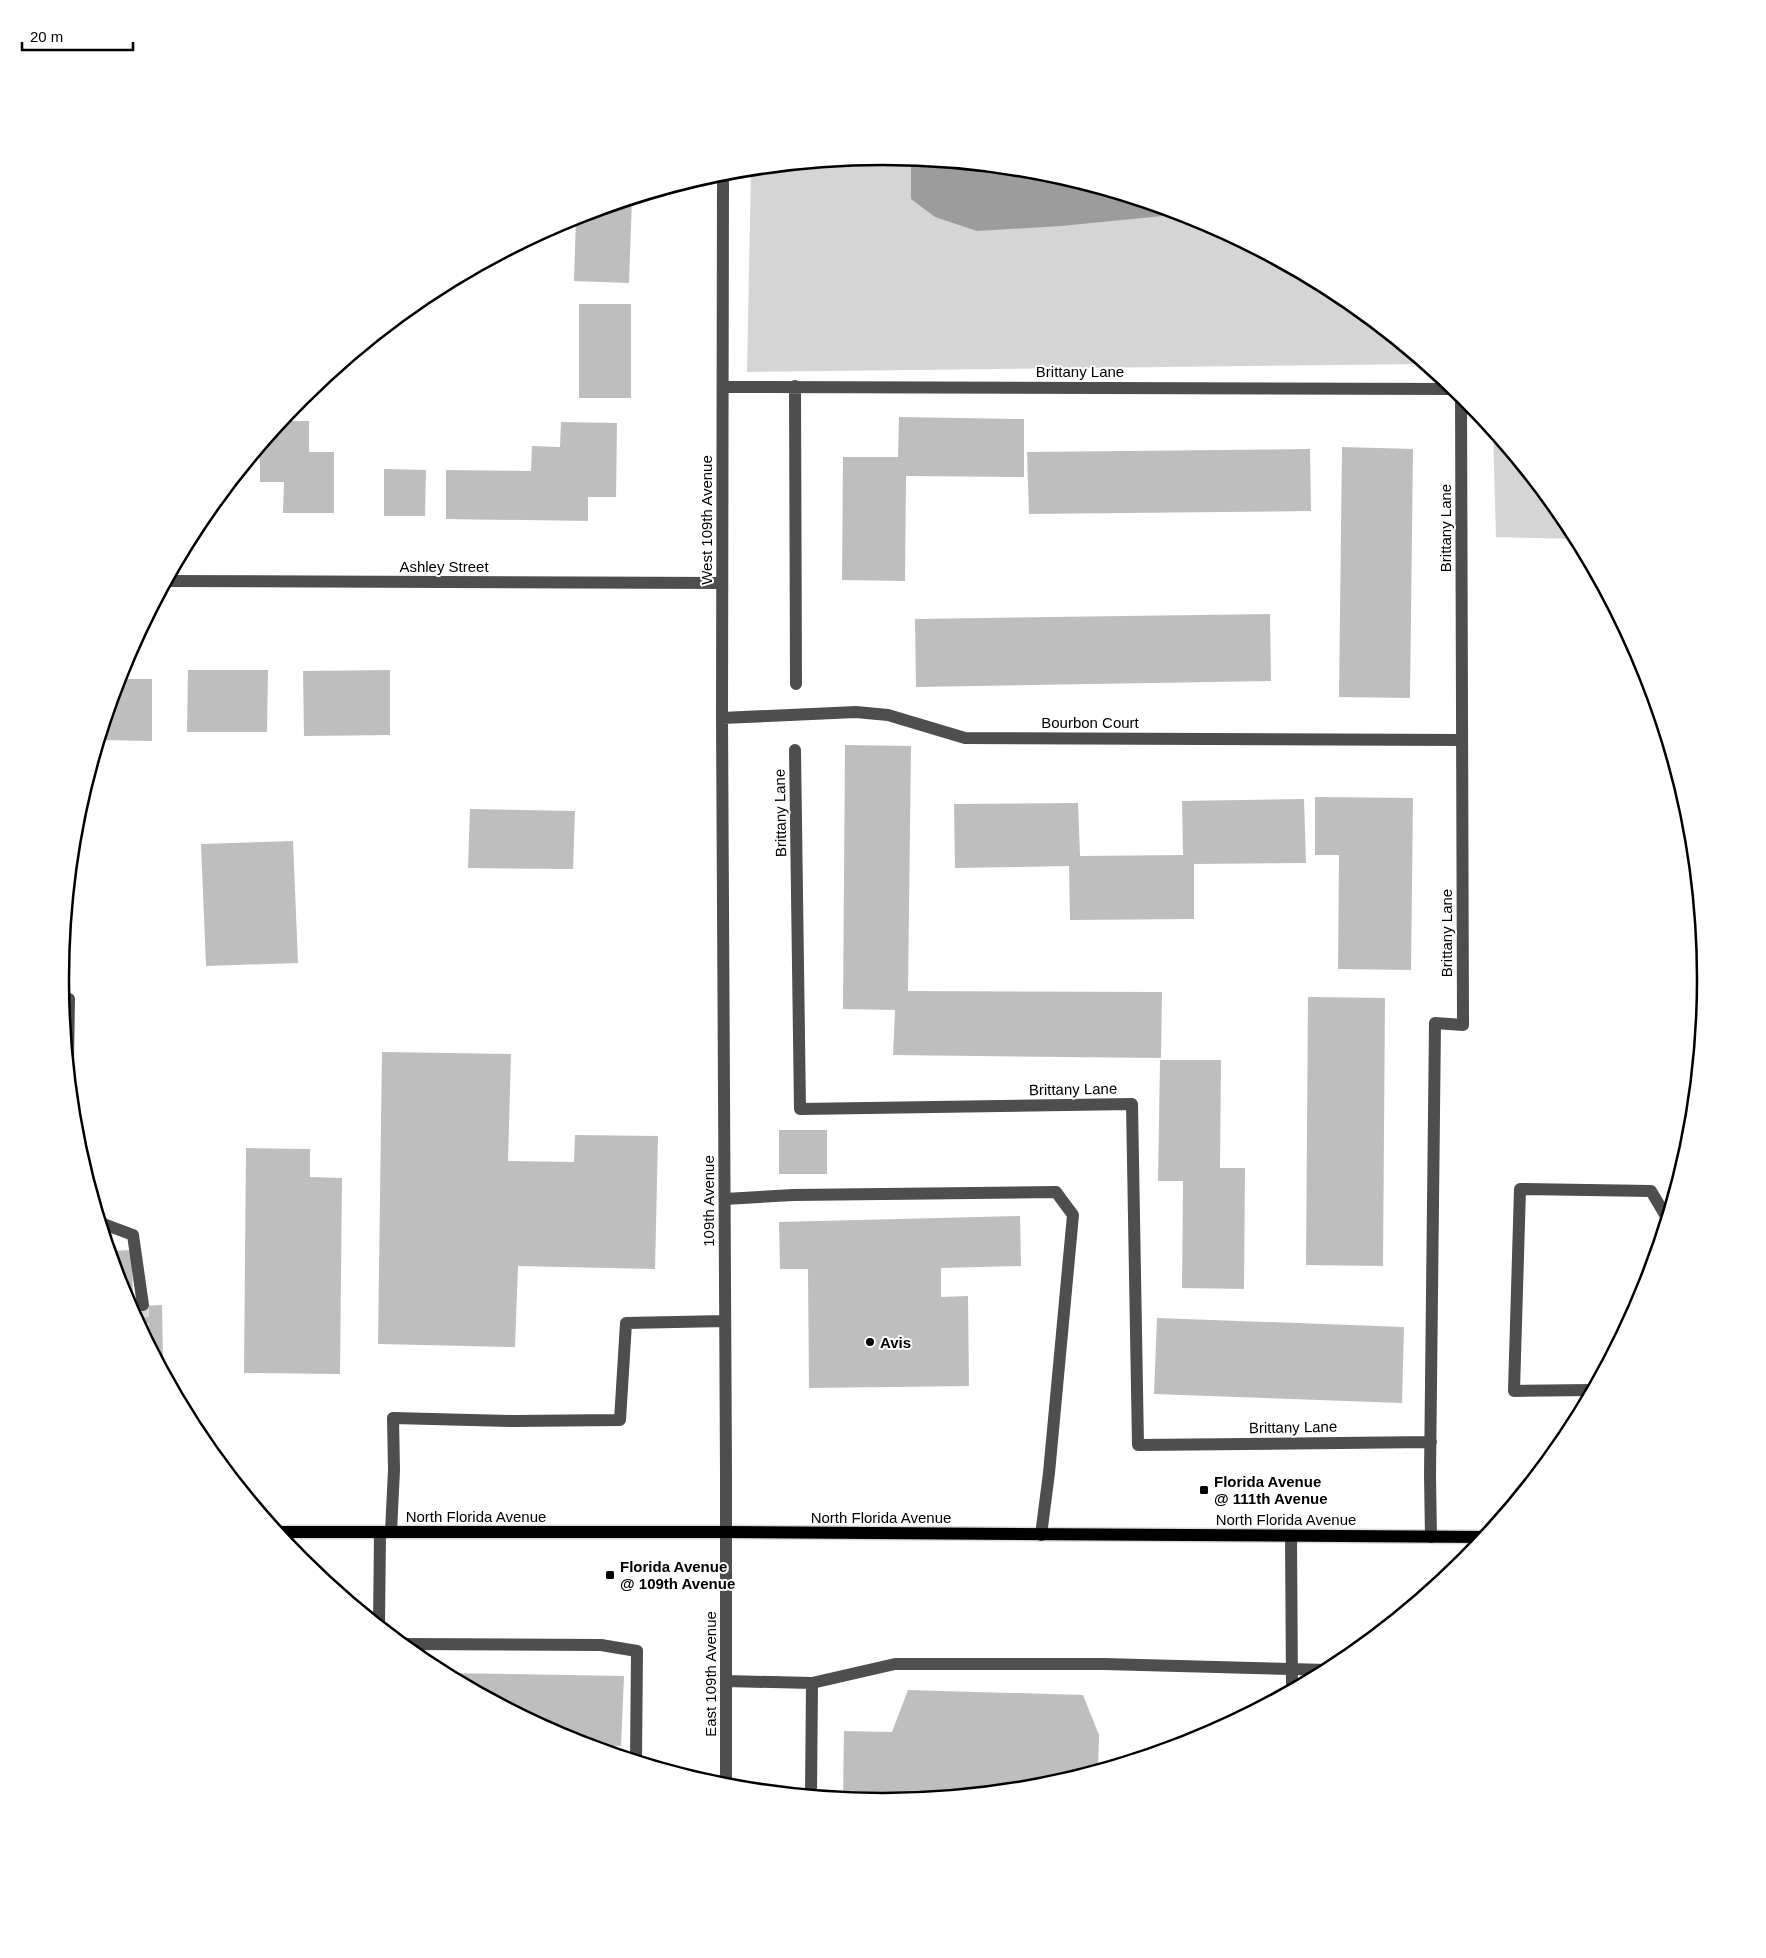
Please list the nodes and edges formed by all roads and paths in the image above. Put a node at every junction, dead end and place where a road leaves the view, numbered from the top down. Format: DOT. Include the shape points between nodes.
graph roads {
  1 [pos="723,180"];
  2 [pos="795,386"];
  3 [pos="723,387"];
  4 [pos="1444,389"];
  5 [pos="1461,405"];
  6 [pos="173,581"];
  7 [pos="722,583"];
  8 [pos="796,684"];
  9 [pos="722,718"];
  10 [pos="1462,740"];
  11 [pos="795,750"];
  12 [pos="722,869"];
  13 [pos="725,1199"];
  14 [pos="1663,1212"];
  15 [pos="107,1225"];
  16 [pos="143,1305"];
  17 [pos="725,1321"];
  18 [pos="1585,1390"];
  19 [pos="1431,1442"];
  20 [pos="286,1532"];
  21 [pos="386,1532"];
  22 [pos="726,1532"];
  23 [pos="1041,1534"];
  24 [pos="1291,1536"];
  25 [pos="1431,1537"];
  26 [pos="1476,1537"];
  27 [pos="379,1619"];
  28 [pos="414,1644"];
  29 [pos="1292,1670"];
  30 [pos="1312,1670"];
  31 [pos="726,1680"];
  32 [pos="812,1683"];
  33 [pos="1292,1683"];
  34 [pos="636,1755"];
  35 [pos="726,1778"];
  36 [pos="811,1790"];
  1 -- 3 [label="street, West 109th Avenue"];
  2 -- 3 [label="street, Brittany Lane"];
  2 -- 4 [label="street, Brittany Lane"];
  2 -- 8 [label="street"];
  3 -- 7 [label="street, West 109th Avenue"];
  5 -- 10 [label="street, Brittany Lane"];
  6 -- 7 [label="street, Ashley Street"];
  7 -- 9 [label="street, West 109th Avenue"];
  9 -- 10 [label="street, Bourbon Court" via="856,712 888,715 965,738"];
  9 -- 12 [label="street, West 109th Avenue"];
  10 -- 19 [label="street, Brittany Lane" via="1463,1024 1435,1023"];
  11 -- 19 [label="street, Brittany Lane" via="800,1109 1132,1104 1138,1445"];
  12 -- 13 [label="street, 109th Avenue"];
  13 -- 17 [label="street, 109th Avenue"];
  13 -- 23 [label="street" via="793,1194 1056,1192 1073,1215"];
  14 -- 18 [label="street" via="1651,1191 1520,1189 1514,1391"];
  15 -- 16 [label="street" via="132,1235"];
  17 -- 21 [label="street" via="626,1323 620,1420 393,1418"];
  17 -- 22 [label="street, 109th Avenue"];
  19 -- 25 [label="street, Brittany Lane"];
  20 -- 21 [label="main road, North Florida Avenue"];
  21 -- 22 [label="main road, North Florida Avenue"];
  21 -- 27 [label="street"];
  22 -- 23 [label="main road, North Florida Avenue"];
  22 -- 31 [label="street, East 109th Avenue"];
  23 -- 24 [label="main road, North Florida Avenue"];
  24 -- 25 [label="main road, North Florida Avenue"];
  24 -- 29 [label="street"];
  25 -- 26 [label="main road, North Florida Avenue"];
  28 -- 34 [label="street" via="601,1645 637,1651"];
  29 -- 30 [label="street"];
  29 -- 32 [label="street" via="1104,1664 895,1664"];
  29 -- 33 [label="street"];
  31 -- 32 [label="street"];
  31 -- 35 [label="street, East 109th Avenue"];
  32 -- 36 [label="street"];
}
